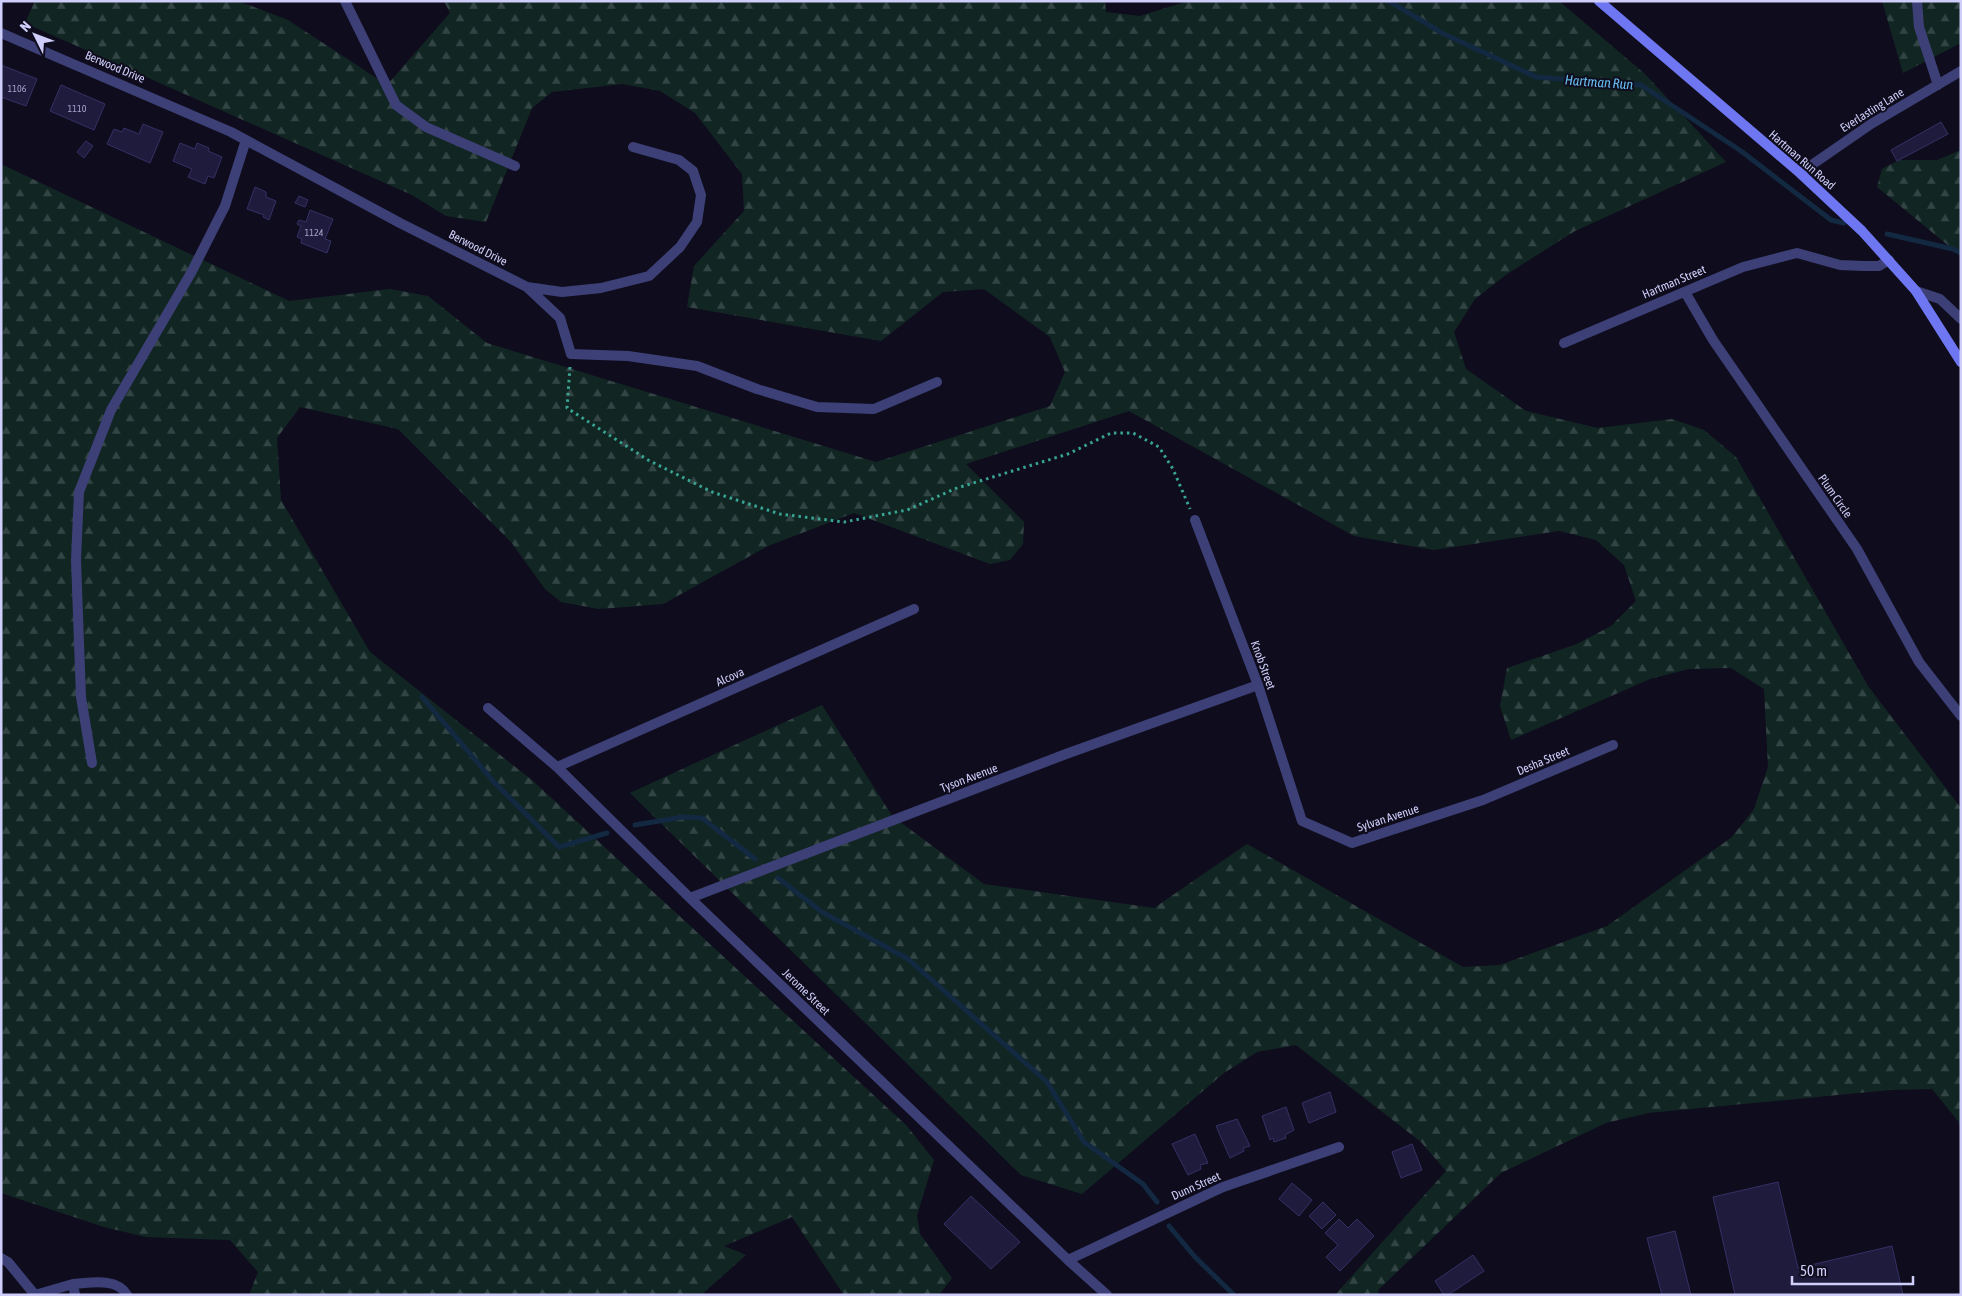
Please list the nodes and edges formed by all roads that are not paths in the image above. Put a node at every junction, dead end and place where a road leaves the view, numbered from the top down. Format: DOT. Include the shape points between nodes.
graph roads {
  1 [pos="345,1"];
  2 [pos="1599,1"];
  3 [pos="1917,1"];
  4 [pos="1,33"];
  5 [pos="1961,71"];
  6 [pos="1938,85"];
  7 [pos="246,140"];
  8 [pos="633,147"];
  9 [pos="515,166"];
  10 [pos="1800,174"];
  11 [pos="1889,260"];
  12 [pos="527,287"];
  13 [pos="1916,291"];
  14 [pos="1685,292"];
  15 [pos="1961,319"];
  16 [pos="1564,343"];
  17 [pos="1961,362"];
  18 [pos="937,382"];
  19 [pos="1195,520"];
  20 [pos="914,610"];
  21 [pos="1258,686"];
  22 [pos="488,708"];
  23 [pos="1961,716"];
  24 [pos="1613,745"];
  25 [pos="92,763"];
  26 [pos="557,766"];
  27 [pos="1483,800"];
  28 [pos="1302,821"];
  29 [pos="690,898"];
  30 [pos="1339,1147"];
  31 [pos="1,1258"];
  32 [pos="1068,1260"];
  33 [pos="74,1289"];
  34 [pos="35,1295"];
  35 [pos="127,1295"];
  36 [pos="1107,1295"];
  1 -- 9 [label="street" via="396,105 426,127"];
  2 -- 10 [label="main road, Hartman Run Road"];
  3 -- 6 [label="street" via="1919,27"];
  4 -- 7 [label="street, Berwood Drive"];
  5 -- 6 [label="street, Everlasting Lane"];
  6 -- 10 [label="street, Everlasting Lane" via="1871,124"];
  7 -- 12 [label="street, Berwood Drive"];
  7 -- 25 [label="street" via="225,206 191,273 111,410 79,492 76,560 81,696"];
  8 -- 12 [label="street" via="679,160 693,172 701,195 697,222 680,247 649,276 601,288 562,292"];
  10 -- 11 [label="main road, Hartman Run Road" via="1836,205"];
  11 -- 13 [label="main road, Hartman Run Road"];
  11 -- 14 [label="street, Hartman Street" via="1879,266 1840,265 1797,253 1743,266"];
  12 -- 18 [label="street, Berwood Drive" via="560,318 571,354 628,356 697,366 817,407 874,409"];
  13 -- 15 [label="street" via="1940,299"];
  13 -- 17 [label="main road, Hartman Run Road"];
  14 -- 16 [label="street, Hartman Street"];
  14 -- 23 [label="street, Plum Circle" via="1713,340 1857,549 1919,662"];
  19 -- 21 [label="street, Knob Street"];
  20 -- 26 [label="street, Alcova"];
  21 -- 28 [label="street, Knob Street"];
  21 -- 29 [label="street, Tyson Avenue" via="1066,754"];
  22 -- 26 [label="street, Jerome Street"];
  24 -- 27 [label="street, Desha Street"];
  26 -- 29 [label="street, Jerome Street"];
  27 -- 28 [label="street, Sylvan Avenue" via="1352,843"];
  29 -- 32 [label="street, Jerome Street"];
  30 -- 32 [label="street, Dunn Street" via="1223,1187"];
  31 -- 34 [label="street"];
  32 -- 36 [label="street, Jerome Street"];
  33 -- 34 [label="street"];
  33 -- 35 [label="street" via="109,1282"];
}
